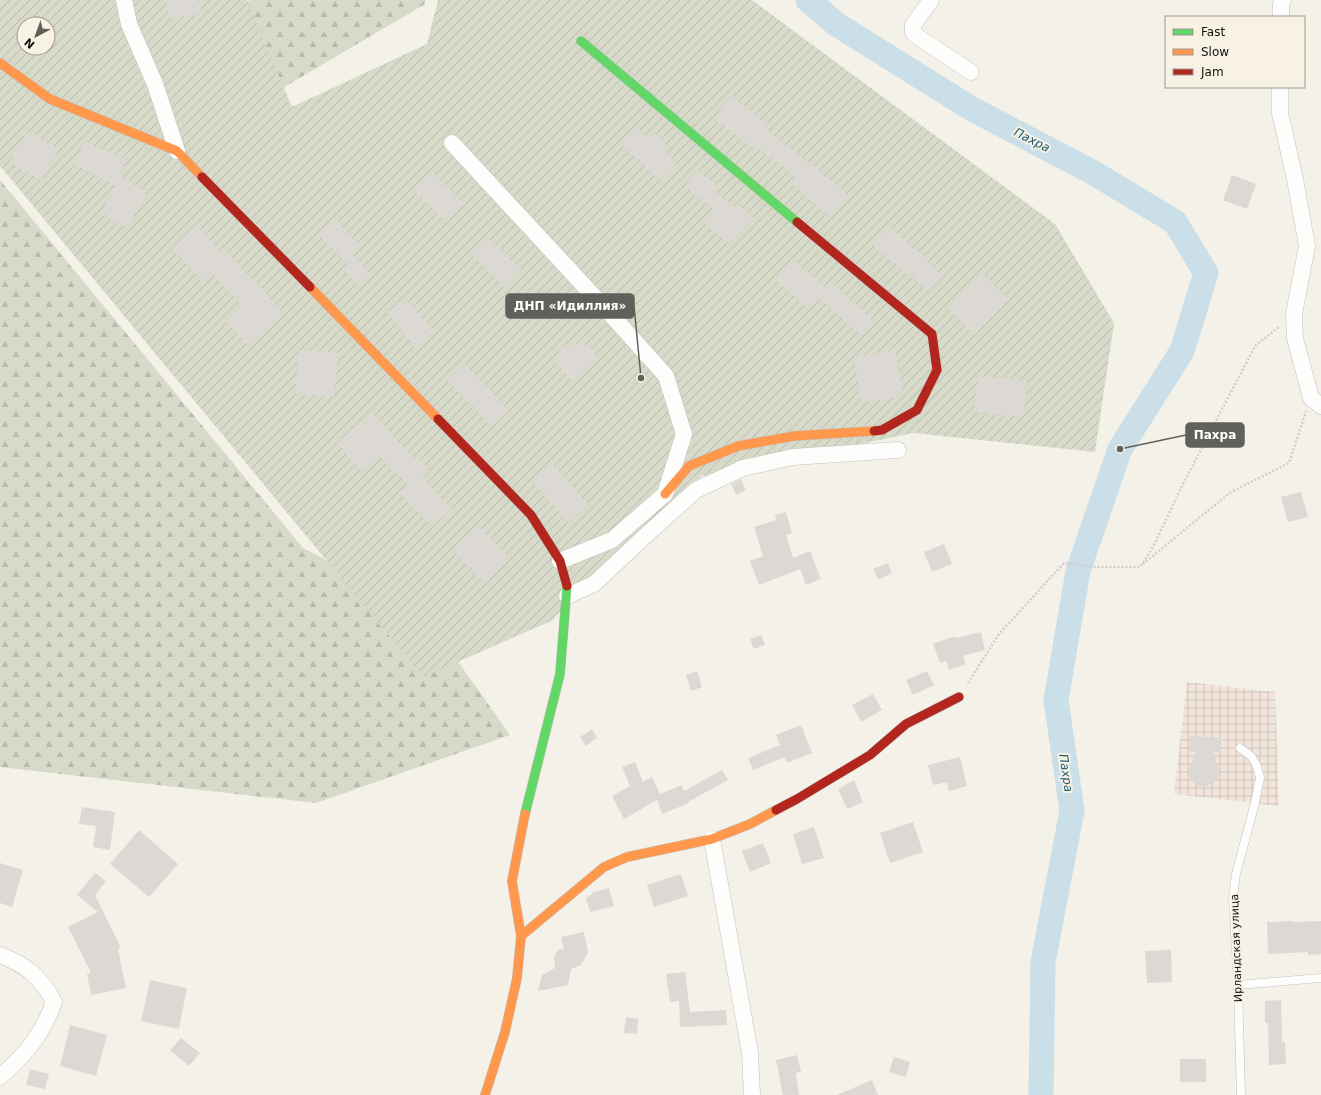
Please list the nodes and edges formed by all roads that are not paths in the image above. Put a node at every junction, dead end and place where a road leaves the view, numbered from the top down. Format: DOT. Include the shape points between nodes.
graph roads {
  1 [pos="124,0"];
  2 [pos="931,0"];
  3 [pos="1283,0"];
  4 [pos="1281,16"];
  5 [pos="581,41"];
  6 [pos="0,63"];
  7 [pos="971,72"];
  8 [pos="1280,88"];
  9 [pos="452,143"];
  10 [pos="177,151"];
  11 [pos="1316,402"];
  12 [pos="898,450"];
  13 [pos="665,494"];
  14 [pos="560,561"];
  15 [pos="567,596"];
  16 [pos="959,696"];
  17 [pos="1240,748"];
  18 [pos="712,839"];
  19 [pos="521,936"];
  20 [pos="0,956"];
  21 [pos="1321,978"];
  22 [pos="1238,985"];
  23 [pos="0,1077"];
  24 [pos="485,1095"];
  25 [pos="752,1095"];
  26 [pos="1241,1095"];
  1 -- 10 [label="street" via="129,24 155,84"];
  2 -- 7 [label="street" via="913,25 913,32"];
  3 -- 4 [label="street"];
  5 -- 13 [label="street" via="932,334 938,370 917,410 882,430 794,436 738,446 689,466"];
  6 -- 10 [label="street" via="50,99"];
  8 -- 11 [label="street" via="1280,113 1307,246 1294,314 1295,338"];
  9 -- 13 [label="street" via="666,376 684,434"];
  10 -- 14 [label="street" via="531,516"];
  12 -- 15 [label="street" via="793,457 743,468 696,490 594,584"];
  13 -- 14 [label="street" via="612,540"];
  14 -- 15 [label="street" via="568,589"];
  15 -- 19 [label="street" via="560,674 523,824 512,881"];
  16 -- 18 [label="street" via="906,724 870,755 797,799 750,824"];
  17 -- 22 [label="lane, Ирландская улица" via="1256,764 1259,771 1259,786 1234,887"];
  18 -- 19 [label="street" via="627,857 604,867"];
  18 -- 25 [label="street" via="750,1052"];
  19 -- 24 [label="street" via="518,978 505,1032"];
  20 -- 23 [label="street" via="33,973 54,1002 47,1021 33,1044"];
  21 -- 22 [label="lane"];
  22 -- 26 [label="lane, Ирландская улица"];
}
